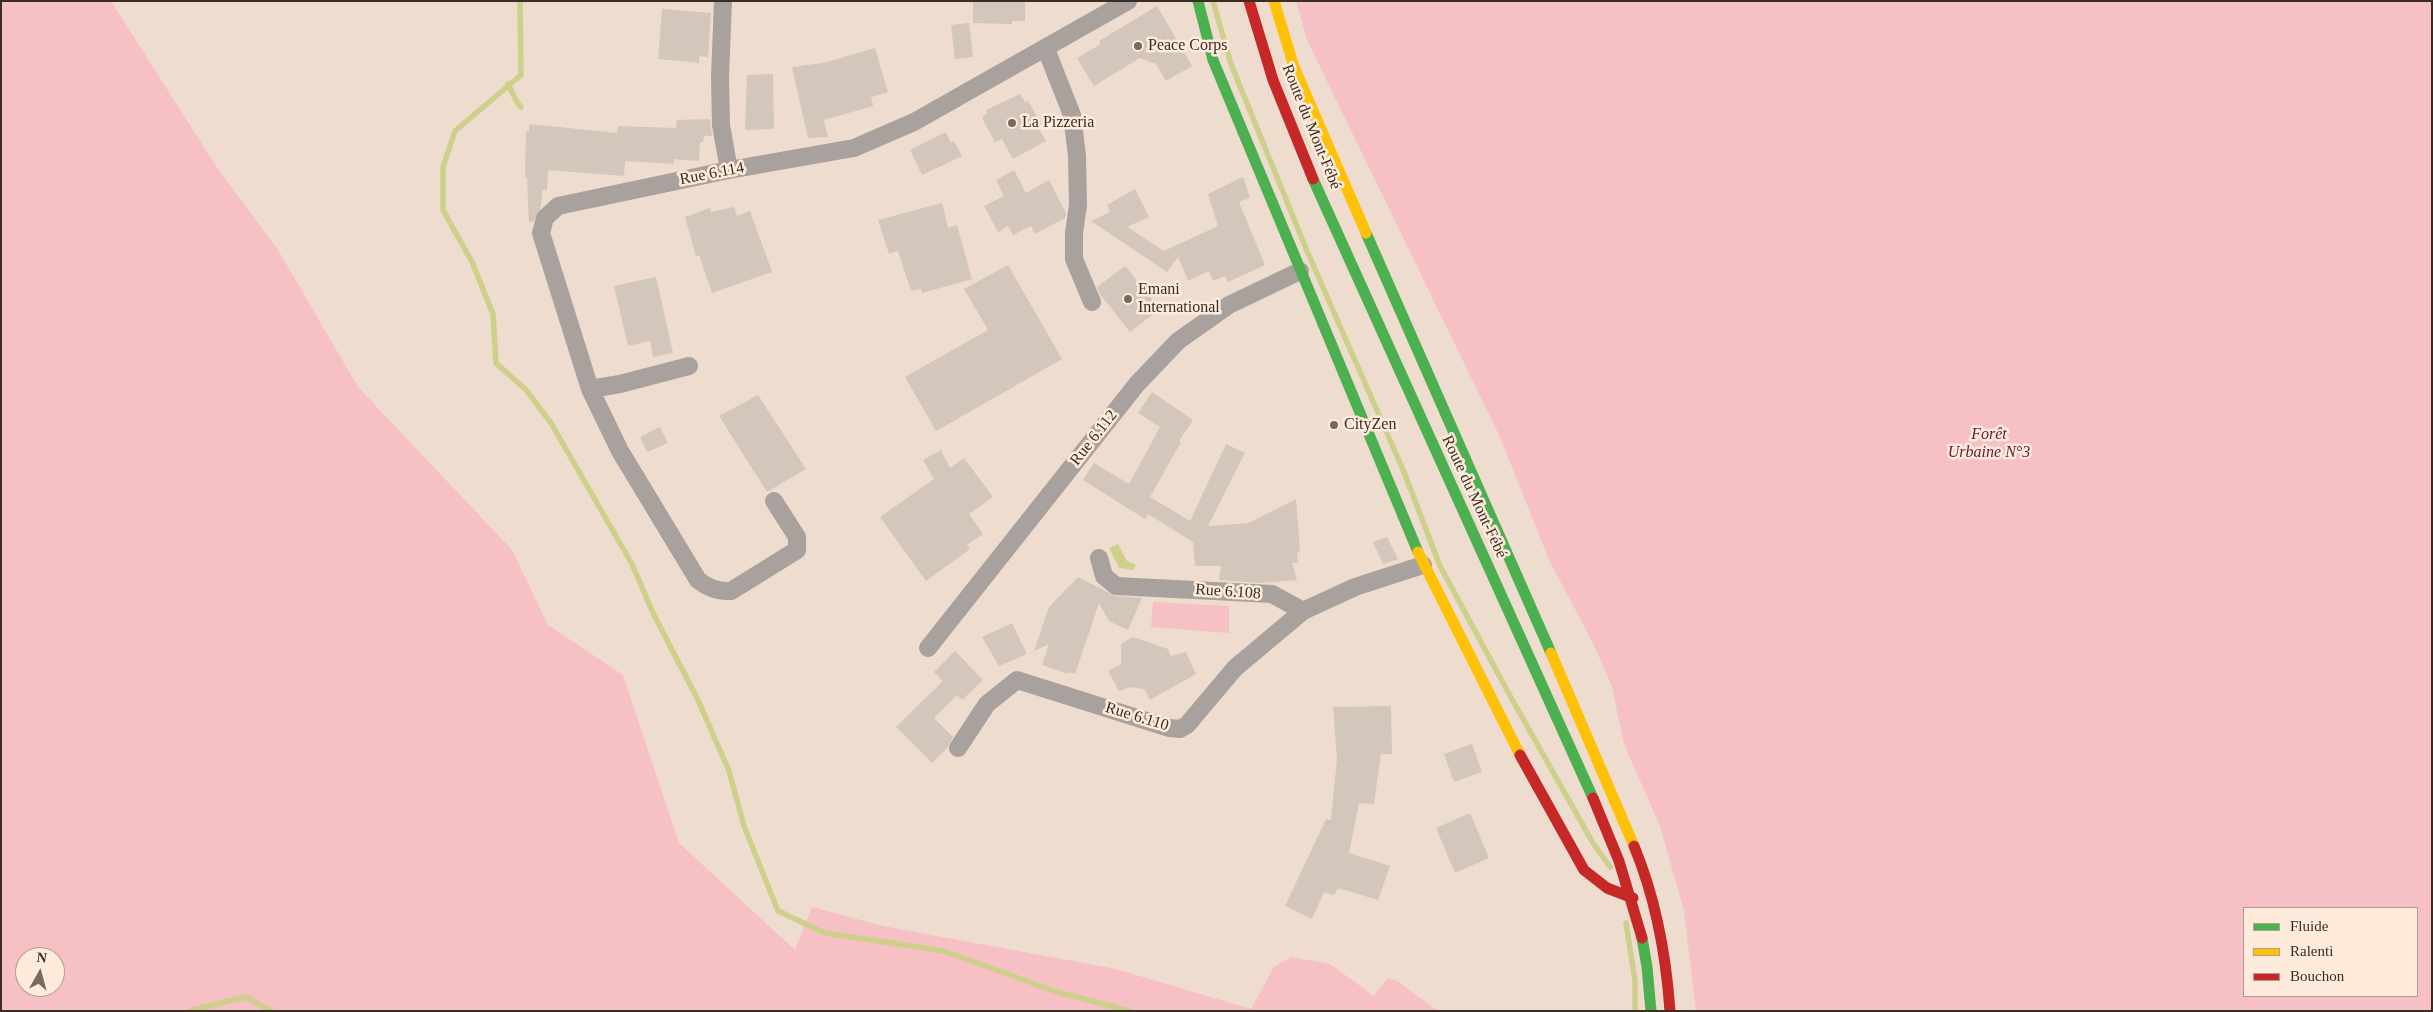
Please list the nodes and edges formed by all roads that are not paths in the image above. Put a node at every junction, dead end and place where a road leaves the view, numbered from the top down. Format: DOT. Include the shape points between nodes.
graph roads {
  1 [pos="723,1"];
  2 [pos="1128,1"];
  3 [pos="1198,1"];
  4 [pos="1249,1"];
  5 [pos="1274,1"];
  6 [pos="1046,48"];
  7 [pos="729,170"];
  8 [pos="1300,271"];
  9 [pos="1092,302"];
  10 [pos="689,366"];
  11 [pos="590,389"];
  12 [pos="774,501"];
  13 [pos="1099,558"];
  14 [pos="1423,565"];
  15 [pos="1303,611"];
  16 [pos="928,648"];
  17 [pos="958,748"];
  18 [pos="1633,898"];
  19 [pos="1651,1011"];
  20 [pos="1670,1011"];
  1 -- 7 [label="street" via="721,125"];
  2 -- 6 [label="street, Rue 6.114"];
  3 -- 8 [label="street" via="1213,60"];
  4 -- 18 [label="street, Route du Mont-Fébé" via="1273,80 1322,200 1612,840"];
  5 -- 20 [label="street, Route du Mont-Fébé" via="1294,67 1312,111 1632,841 1660,925"];
  6 -- 7 [label="street, Rue 6.114" via="914,122 854,148"];
  6 -- 9 [label="street" via="1072,115 1078,205 1074,259"];
  7 -- 11 [label="street, Rue 6.114" via="558,206 545,218 541,233"];
  8 -- 14 [label="street"];
  8 -- 16 [label="street, Rue 6.112" via="1229,305 1178,341 1137,384"];
  10 -- 11 [label="street"];
  11 -- 12 [label="street, Rue 6.114" via="620,451 698,580 706,586 722,592 731,591 797,550 798,537"];
  13 -- 15 [label="street, Rue 6.108" via="1104,576 1116,586 1272,594"];
  14 -- 15 [label="street" via="1355,587"];
  14 -- 18 [label="street" via="1511,739 1584,870 1600,886"];
  15 -- 17 [label="street, Rue 6.110" via="1235,668 1187,725 1180,729 1017,680 987,704"];
  18 -- 19 [label="street, Route du Mont-Fébé" via="1650,980"];
}
